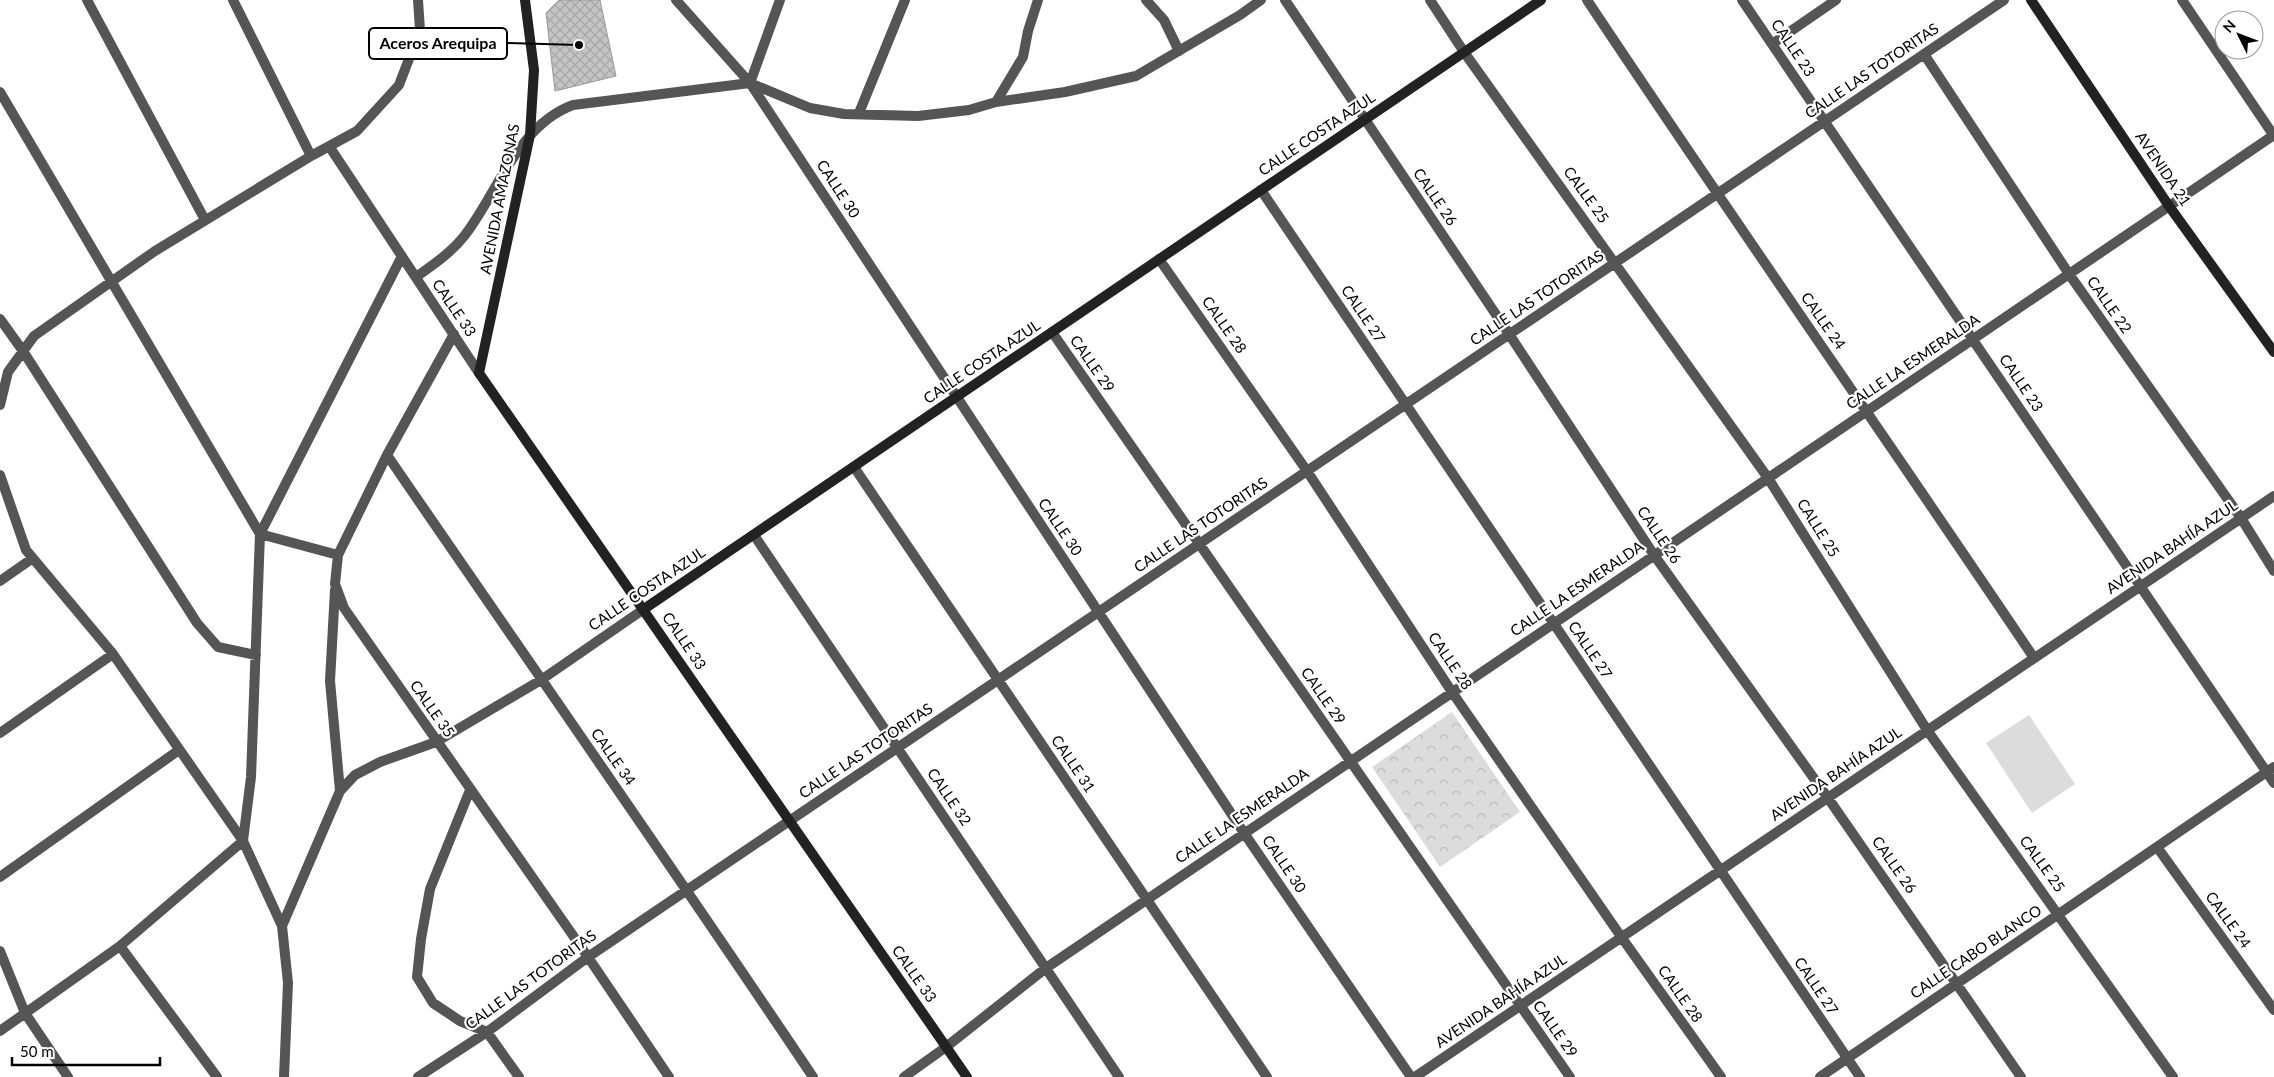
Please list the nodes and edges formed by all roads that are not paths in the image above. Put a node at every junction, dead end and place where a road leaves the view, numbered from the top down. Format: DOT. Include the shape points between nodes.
graph roads {
  1 [pos="87,0"];
  2 [pos="233,0"];
  3 [pos="418,0"];
  4 [pos="524,0"];
  5 [pos="676,0"];
  6 [pos="780,0"];
  7 [pos="905,0"];
  8 [pos="1038,0"];
  9 [pos="1146,0"];
  10 [pos="1261,0"];
  11 [pos="1285,0"];
  12 [pos="1430,0"];
  13 [pos="1541,0"];
  14 [pos="1587,0"];
  15 [pos="1742,0"];
  16 [pos="1836,0"];
  17 [pos="2004,0"];
  18 [pos="2031,0"];
  19 [pos="2182,0"];
  20 [pos="1772,44"];
  21 [pos="1179,51"];
  22 [pos="1464,52"];
  23 [pos="1924,54"];
  24 [pos="750,83"];
  25 [pos="0,92"];
  26 [pos="996,102"];
  27 [pos="859,113"];
  28 [pos="1365,120"];
  29 [pos="1824,121"];
  30 [pos="530,134"];
  31 [pos="2274,135"];
  32 [pos="329,146"];
  33 [pos="311,156"];
  34 [pos="1261,190"];
  35 [pos="1716,195"];
  36 [pos="2169,206"];
  37 [pos="205,220"];
  38 [pos="402,256"];
  39 [pos="1159,259"];
  40 [pos="1616,262"];
  41 [pos="2069,274"];
  42 [pos="416,278"];
  43 [pos="112,281"];
  44 [pos="0,319"];
  45 [pos="1052,332"];
  46 [pos="454,334"];
  47 [pos="1509,334"];
  48 [pos="1972,339"];
  49 [pos="23,351"];
  50 [pos="2274,352"];
  51 [pos="479,373"];
  52 [pos="956,398"];
  53 [pos="1406,404"];
  54 [pos="0,405"];
  55 [pos="1867,410"];
  56 [pos="386,455"];
  57 [pos="854,467"];
  58 [pos="1306,471"];
  59 [pos="0,475"];
  60 [pos="1768,478"];
  61 [pos="2274,496"];
  62 [pos="2241,518"];
  63 [pos="260,534"];
  64 [pos="754,535"];
  65 [pos="1199,544"];
  66 [pos="338,555"];
  67 [pos="1654,555"];
  68 [pos="33,558"];
  69 [pos="2274,571"];
  70 [pos="0,581"];
  71 [pos="335,584"];
  72 [pos="2140,586"];
  73 [pos="644,609"];
  74 [pos="1099,612"];
  75 [pos="1554,623"];
  76 [pos="112,654"];
  77 [pos="256,655"];
  78 [pos="2034,658"];
  79 [pos="541,680"];
  80 [pos="998,680"];
  81 [pos="1452,692"];
  82 [pos="1927,730"];
  83 [pos="0,733"];
  84 [pos="436,742"];
  85 [pos="898,748"];
  86 [pos="179,750"];
  87 [pos="1350,761"];
  88 [pos="2270,770"];
  89 [pos="2274,784"];
  90 [pos="470,790"];
  91 [pos="340,791"];
  92 [pos="1828,798"];
  93 [pos="789,822"];
  94 [pos="1244,833"];
  95 [pos="243,841"];
  96 [pos="2157,847"];
  97 [pos="1720,871"];
  98 [pos="0,877"];
  99 [pos="688,890"];
  100 [pos="1147,899"];
  101 [pos="2059,914"];
  102 [pos="282,926"];
  103 [pos="1622,938"];
  104 [pos="120,946"];
  105 [pos="0,951"];
  106 [pos="588,957"];
  107 [pos="1046,968"];
  108 [pos="1958,983"];
  109 [pos="1520,1006"];
  110 [pos="2274,1010"];
  111 [pos="25,1013"];
  112 [pos="0,1031"];
  113 [pos="487,1032"];
  114 [pos="946,1047"];
  115 [pos="1847,1058"];
  116 [pos="68,1077"];
  117 [pos="217,1077"];
  118 [pos="284,1077"];
  119 [pos="418,1077"];
  120 [pos="519,1077"];
  121 [pos="669,1077"];
  122 [pos="813,1077"];
  123 [pos="904,1077"];
  124 [pos="966,1077"];
  125 [pos="1119,1077"];
  126 [pos="1268,1077"];
  127 [pos="1411,1077"];
  128 [pos="1415,1077"];
  129 [pos="1570,1077"];
  130 [pos="1721,1077"];
  131 [pos="1820,1077"];
  132 [pos="1860,1077"];
  133 [pos="2021,1077"];
  134 [pos="2173,1077"];
  1 -- 37 [label="street"];
  2 -- 33 [label="street"];
  3 -- 32 [label="street" via="420,30 399,85 357,131"];
  4 -- 30 [label="street, AVENIDA AMAZONAS" via="534,70"];
  5 -- 24 [label="street, CALLE 30"];
  6 -- 24 [label="street"];
  7 -- 27 [label="street"];
  8 -- 26 [label="street" via="1023,57"];
  9 -- 21 [label="street" via="1164,20"];
  10 -- 21 [label="street"];
  11 -- 28 [label="street, CALLE 26"];
  12 -- 22 [label="street, CALLE 25"];
  13 -- 22 [label="street, CALLE COSTA AZUL"];
  14 -- 35 [label="street, CALLE 24"];
  15 -- 20 [label="street, CALLE 23"];
  16 -- 20 [label="street"];
  17 -- 23 [label="street, CALLE LAS TOTORITAS"];
  18 -- 36 [label="street, AVENIDA 21"];
  19 -- 31 [label="street"];
  20 -- 29 [label="street, CALLE 23"];
  21 -- 26 [label="street" via="1136,76 1065,92"];
  22 -- 28 [label="street, CALLE COSTA AZUL"];
  22 -- 40 [label="street, CALLE 25"];
  23 -- 29 [label="street, CALLE LAS TOTORITAS"];
  23 -- 41 [label="street, CALLE 22"];
  24 -- 27 [label="street" via="810,108 844,114"];
  24 -- 30 [label="street" via="573,105 561,109"];
  24 -- 52 [label="street, CALLE 30"];
  25 -- 43 [label="street"];
  26 -- 27 [label="street" via="969,110 918,116"];
  28 -- 34 [label="street, CALLE COSTA AZUL"];
  28 -- 47 [label="street, CALLE 26"];
  29 -- 35 [label="street, CALLE LAS TOTORITAS"];
  29 -- 48 [label="street, CALLE 23"];
  30 -- 42 [label="street" via="465,236"];
  30 -- 51 [label="street, AVENIDA AMAZONAS"];
  31 -- 36 [label="street, CALLE LA ESMERALDA"];
  32 -- 33 [label="street"];
  32 -- 38 [label="street, CALLE 33"];
  33 -- 37 [label="street"];
  34 -- 39 [label="street, CALLE COSTA AZUL"];
  34 -- 53 [label="street, CALLE 27"];
  35 -- 40 [label="street, CALLE LAS TOTORITAS"];
  35 -- 55 [label="street, CALLE 24"];
  36 -- 41 [label="street, CALLE LA ESMERALDA"];
  36 -- 50 [label="street, AVENIDA 21"];
  37 -- 43 [label="street"];
  38 -- 42 [label="street, CALLE 33"];
  38 -- 63 [label="street"];
  39 -- 45 [label="street, CALLE COSTA AZUL"];
  39 -- 58 [label="street, CALLE 28"];
  40 -- 47 [label="street, CALLE LAS TOTORITAS"];
  40 -- 60 [label="street, CALLE 25"];
  41 -- 48 [label="street, CALLE LA ESMERALDA"];
  41 -- 62 [label="street, CALLE 22"];
  42 -- 46 [label="street, CALLE 33"];
  43 -- 49 [label="street" via="34,336"];
  43 -- 63 [label="street"];
  44 -- 49 [label="street"];
  45 -- 52 [label="street, CALLE COSTA AZUL"];
  45 -- 65 [label="street, CALLE 29"];
  46 -- 51 [label="street, CALLE 33"];
  46 -- 56 [label="street, CALLE 35"];
  47 -- 53 [label="street, CALLE LAS TOTORITAS"];
  47 -- 67 [label="street, CALLE 26"];
  48 -- 55 [label="street, CALLE LA ESMERALDA"];
  48 -- 72 [label="street, CALLE 23"];
  49 -- 54 [label="street" via="8,372"];
  49 -- 77 [label="street" via="197,623 218,647"];
  51 -- 73 [label="street, CALLE 33"];
  52 -- 57 [label="street, CALLE COSTA AZUL"];
  52 -- 74 [label="street, CALLE 30"];
  53 -- 58 [label="street, CALLE LAS TOTORITAS"];
  53 -- 75 [label="street, CALLE 27"];
  55 -- 60 [label="street, CALLE LA ESMERALDA"];
  55 -- 78 [label="street, CALLE 24"];
  56 -- 66 [label="street, CALLE 35"];
  56 -- 79 [label="street, CALLE 34"];
  57 -- 64 [label="street, CALLE COSTA AZUL"];
  57 -- 80 [label="street, CALLE 31"];
  58 -- 65 [label="street, CALLE LAS TOTORITAS"];
  58 -- 81 [label="street, CALLE 28"];
  59 -- 68 [label="street" via="26,550"];
  60 -- 67 [label="street, CALLE LA ESMERALDA"];
  60 -- 82 [label="street, CALLE 25"];
  61 -- 62 [label="street, AVENIDA BAHÍA AZUL"];
  62 -- 69 [label="street, CALLE 22"];
  62 -- 72 [label="street, AVENIDA BAHÍA AZUL"];
  63 -- 66 [label="street"];
  63 -- 77 [label="street"];
  64 -- 73 [label="street, CALLE COSTA AZUL"];
  64 -- 85 [label="street, CALLE 32"];
  65 -- 74 [label="street, CALLE LAS TOTORITAS"];
  65 -- 87 [label="street, CALLE 29"];
  66 -- 71 [label="street, CALLE 35"];
  67 -- 75 [label="street, CALLE LA ESMERALDA"];
  67 -- 92 [label="street, CALLE 26"];
  68 -- 70 [label="street"];
  68 -- 76 [label="street"];
  71 -- 84 [label="street, CALLE 35" via="344,608"];
  71 -- 91 [label="street" via="330,681"];
  72 -- 78 [label="street, AVENIDA BAHÍA AZUL"];
  72 -- 88 [label="street, CALLE 23"];
  73 -- 79 [label="street, CALLE COSTA AZUL"];
  73 -- 93 [label="street, CALLE 33"];
  74 -- 80 [label="street, CALLE LAS TOTORITAS"];
  74 -- 94 [label="street, CALLE 30"];
  75 -- 81 [label="street, CALLE LA ESMERALDA"];
  75 -- 97 [label="street, CALLE 27"];
  76 -- 83 [label="street"];
  76 -- 86 [label="street"];
  77 -- 95 [label="street" via="251,777"];
  78 -- 82 [label="street, AVENIDA BAHÍA AZUL"];
  79 -- 84 [label="street, CALLE COSTA AZUL"];
  79 -- 99 [label="street, CALLE 34"];
  80 -- 85 [label="street, CALLE LAS TOTORITAS"];
  80 -- 100 [label="street, CALLE 31"];
  81 -- 87 [label="street, CALLE LA ESMERALDA"];
  81 -- 103 [label="street, CALLE 28"];
  82 -- 92 [label="street, AVENIDA BAHÍA AZUL"];
  82 -- 101 [label="street, CALLE 25"];
  84 -- 90 [label="street, CALLE 35"];
  84 -- 91 [label="street, CALLE COSTA AZUL" via="355,774"];
  85 -- 93 [label="street, CALLE LAS TOTORITAS"];
  85 -- 107 [label="street, CALLE 32"];
  86 -- 95 [label="street"];
  86 -- 98 [label="street"];
  87 -- 94 [label="street, CALLE LA ESMERALDA"];
  87 -- 109 [label="street, CALLE 29"];
  88 -- 89 [label="street, CALLE 23"];
  88 -- 96 [label="street, CALLE CABO BLANCO"];
  90 -- 106 [label="street, CALLE 35"];
  90 -- 113 [label="street" via="430,890 417,977 433,1003 460,1021"];
  91 -- 102 [label="street"];
  92 -- 97 [label="street, AVENIDA BAHÍA AZUL"];
  92 -- 108 [label="street, CALLE 26"];
  93 -- 99 [label="street, CALLE LAS TOTORITAS"];
  93 -- 114 [label="street, CALLE 33"];
  94 -- 100 [label="street, CALLE LA ESMERALDA"];
  94 -- 127 [label="street, CALLE 30"];
  95 -- 102 [label="street"];
  95 -- 104 [label="street"];
  96 -- 101 [label="street, CALLE CABO BLANCO"];
  96 -- 110 [label="street, CALLE 24"];
  97 -- 103 [label="street, AVENIDA BAHÍA AZUL"];
  97 -- 115 [label="street, CALLE 27"];
  99 -- 106 [label="street, CALLE LAS TOTORITAS"];
  99 -- 122 [label="street, CALLE 34"];
  100 -- 107 [label="street, CALLE LA ESMERALDA"];
  100 -- 126 [label="street, CALLE 31"];
  101 -- 108 [label="street, CALLE CABO BLANCO"];
  101 -- 134 [label="street, CALLE 25"];
  102 -- 118 [label="street" via="288,982"];
  103 -- 109 [label="street, AVENIDA BAHÍA AZUL"];
  103 -- 130 [label="street, CALLE 28"];
  104 -- 111 [label="street"];
  104 -- 117 [label="street"];
  105 -- 111 [label="street"];
  106 -- 113 [label="street, CALLE LAS TOTORITAS"];
  106 -- 121 [label="street, CALLE 35"];
  107 -- 114 [label="street, CALLE LA ESMERALDA"];
  107 -- 125 [label="street, CALLE 32"];
  108 -- 115 [label="street, CALLE CABO BLANCO"];
  108 -- 133 [label="street, CALLE 26"];
  109 -- 128 [label="street, AVENIDA BAHÍA AZUL"];
  109 -- 129 [label="street, CALLE 29"];
  111 -- 112 [label="street"];
  111 -- 116 [label="street"];
  113 -- 119 [label="street, CALLE LAS TOTORITAS"];
  113 -- 120 [label="street"];
  114 -- 123 [label="street, CALLE LA ESMERALDA"];
  114 -- 124 [label="street, CALLE 33"];
  115 -- 131 [label="street, CALLE CABO BLANCO"];
  115 -- 132 [label="street, CALLE 27"];
}
